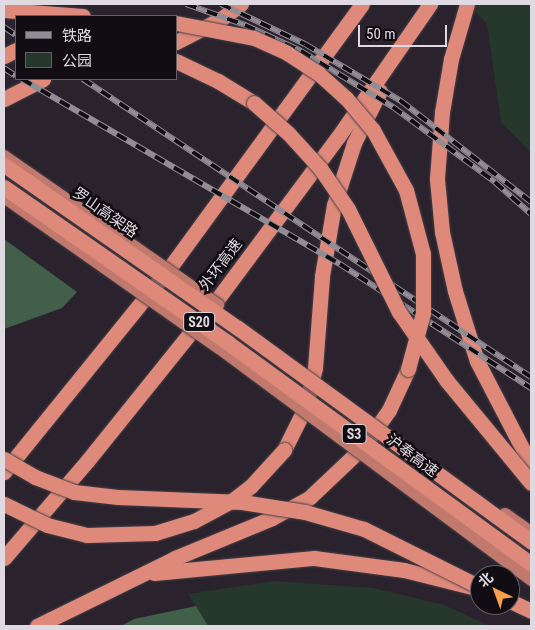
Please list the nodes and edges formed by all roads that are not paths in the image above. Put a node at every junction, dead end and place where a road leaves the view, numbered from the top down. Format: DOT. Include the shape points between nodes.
graph roads {
  1 [pos="241,4"];
  2 [pos="362,4"];
  3 [pos="430,4"];
  4 [pos="467,4"];
  5 [pos="4,10"];
  6 [pos="64,15"];
  7 [pos="178,23"];
  8 [pos="178,41"];
  9 [pos="178,62"];
  10 [pos="381,75"];
  11 [pos="40,80"];
  12 [pos="4,99"];
  13 [pos="4,156"];
  14 [pos="4,164"];
  15 [pos="4,187"];
  16 [pos="4,197"];
  17 [pos="186,290"];
  18 [pos="4,459"];
  19 [pos="531,465"];
  20 [pos="4,472"];
  21 [pos="531,483"];
  22 [pos="4,504"];
  23 [pos="531,532"];
  24 [pos="531,542"];
  25 [pos="4,558"];
  26 [pos="531,564"];
  27 [pos="150,573"];
  28 [pos="531,580"];
  29 [pos="470,583"];
  30 [pos="470,586"];
  31 [pos="37,626"];
  1 -- 8 [label="highway"];
  2 -- 20 [label="highway" via="171,266"];
  3 -- 10 [label="highway, 外环高速 / S20"];
  4 -- 19 [label="highway" via="449,66 439,140 442,232 455,291 477,361"];
  5 -- 6 [label="highway"];
  7 -- 27 [label="highway, bridge" via="254,38 287,53 332,85 374,130 406,190 422,254 422,313 408,369 377,430 346,466 291,509 175,558"];
  9 -- 21 [label="highway, bridge" via="218,80 254,103 288,132 320,168 348,209 399,312 446,381"];
  10 -- 22 [label="highway, bridge" via="380,92 354,143 334,205 322,276 315,368 304,408 284,450 256,481 233,500 194,521 155,533 87,535 47,525"];
  10 -- 25 [label="highway, 外环高速 / S20" via="216,301 100,446"];
  11 -- 12 [label="highway"];
  13 -- 23 [label="main road, bridge" via="242,322"];
  14 -- 17 [label="highway, 罗山高架路, bridge"];
  15 -- 26 [label="highway, 沪奉高速 / S3, bridge" via="175,305"];
  16 -- 28 [label="main road, bridge" via="227,354"];
  17 -- 24 [label="highway, 沪奉高速 / S3, bridge"];
  18 -- 29 [label="highway, bridge" via="34,477 74,492 242,502 305,512 364,529"];
  27 -- 30 [label="highway" via="314,558 404,570"];
  27 -- 31 [label="highway"];
}
